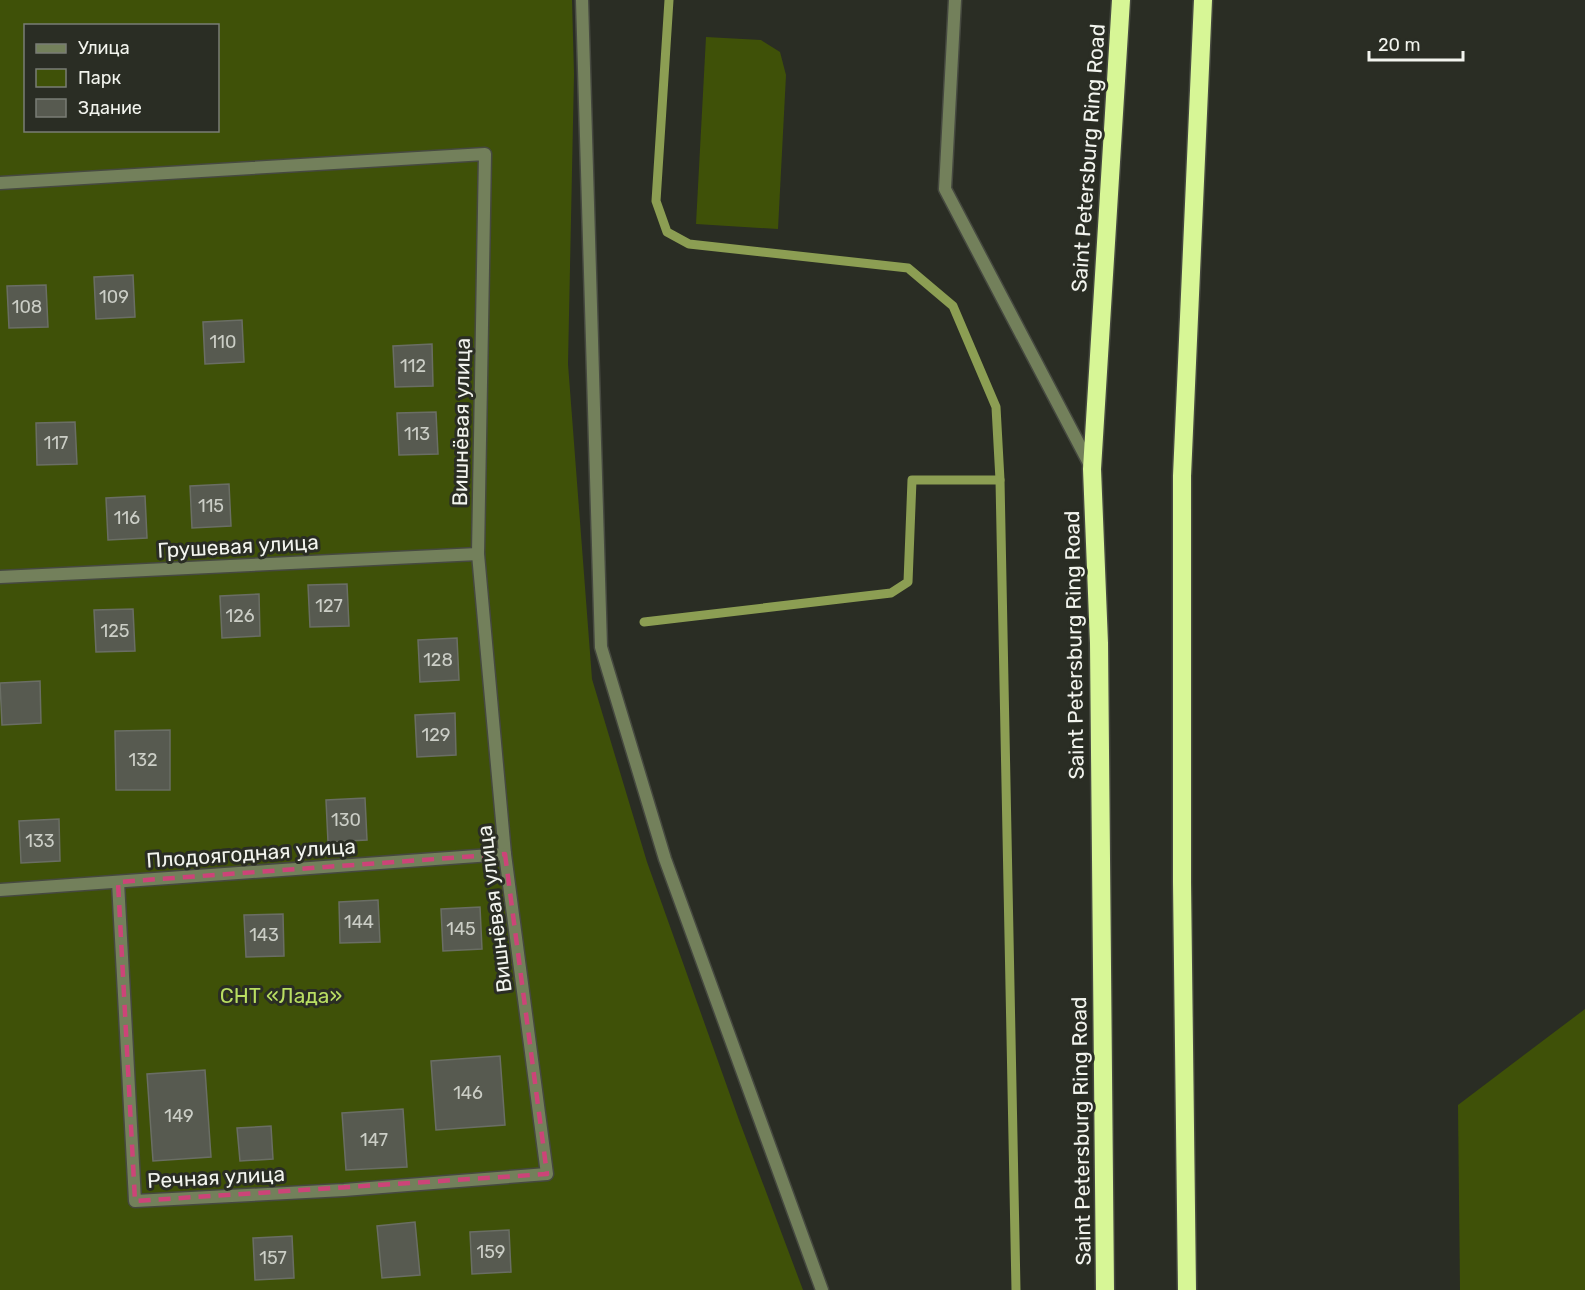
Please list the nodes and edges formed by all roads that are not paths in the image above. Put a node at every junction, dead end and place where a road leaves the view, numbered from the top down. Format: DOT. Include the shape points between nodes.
graph roads {
  1 [pos="582,0"];
  2 [pos="955,0"];
  3 [pos="1121,0"];
  4 [pos="1203,0"];
  5 [pos="0,183"];
  6 [pos="1092,469"];
  7 [pos="478,554"];
  8 [pos="0,577"];
  9 [pos="505,854"];
  10 [pos="118,882"];
  11 [pos="0,890"];
  12 [pos="547,1174"];
  13 [pos="822,1290"];
  14 [pos="1105,1290"];
  15 [pos="1187,1290"];
  1 -- 13 [label="street" via="601,646 665,860"];
  2 -- 6 [label="street" via="945,189"];
  3 -- 6 [label="highway, Saint Petersburg Ring Road"];
  4 -- 15 [label="highway" via="1182,476"];
  5 -- 7 [label="street, Вишнёвая улица" via="485,154"];
  6 -- 14 [label="highway, Saint Petersburg Ring Road" via="1099,643"];
  7 -- 8 [label="street, Грушевая улица"];
  7 -- 9 [label="street, Вишнёвая улица"];
  9 -- 10 [label="street, Плодоягодная улица"];
  9 -- 12 [label="street, Вишнёвая улица"];
  10 -- 11 [label="street, Плодоягодная улица"];
  10 -- 12 [label="street, Речная улица" via="135,1201"];
}
